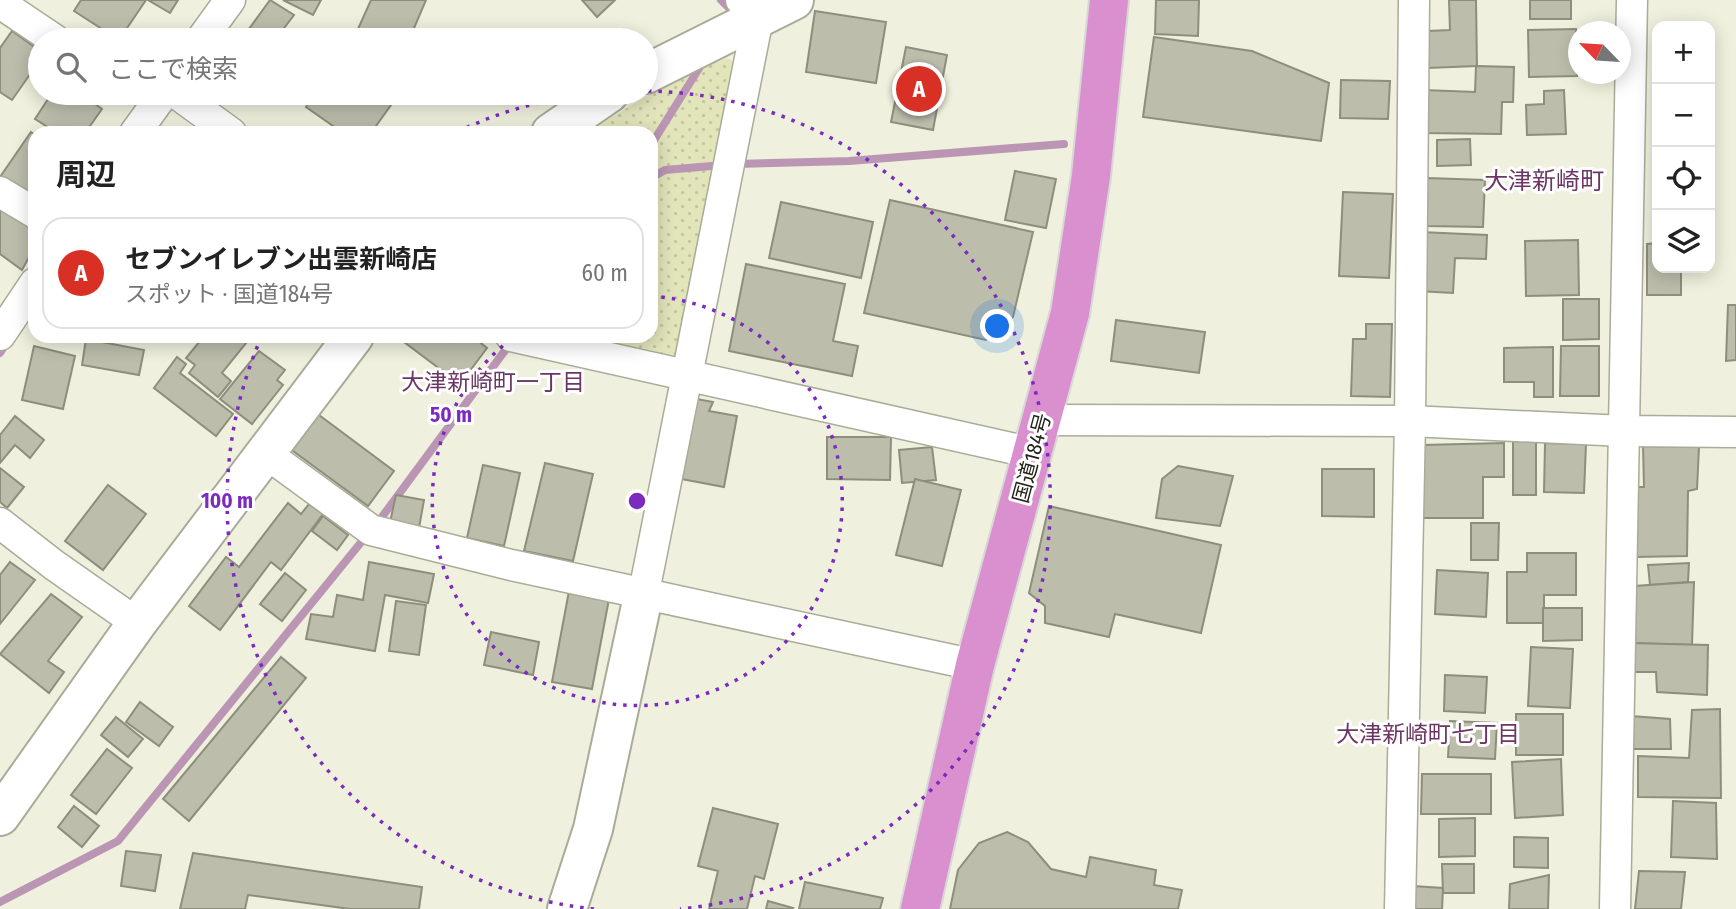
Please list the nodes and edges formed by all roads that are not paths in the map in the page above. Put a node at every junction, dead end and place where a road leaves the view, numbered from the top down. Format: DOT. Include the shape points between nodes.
graph roads {
  1 [pos="230,0"];
  2 [pos="794,0"];
  3 [pos="1109,0"];
  4 [pos="1414,0"];
  5 [pos="1632,0"];
  6 [pos="0,3"];
  7 [pos="750,9"];
  8 [pos="37,28"];
  9 [pos="210,28"];
  10 [pos="658,66"];
  11 [pos="152,105"];
  12 [pos="175,105"];
  13 [pos="592,105"];
  14 [pos="139,126"];
  15 [pos="217,126"];
  16 [pos="561,126"];
  17 [pos="0,192"];
  18 [pos="28,209"];
  19 [pos="28,293"];
  20 [pos="0,335"];
  21 [pos="349,343"];
  22 [pos="544,343"];
  23 [pos="688,374"];
  24 [pos="1410,421"];
  25 [pos="1625,431"];
  26 [pos="1736,432"];
  27 [pos="1038,437"];
  28 [pos="264,452"];
  29 [pos="0,523"];
  30 [pos="644,592"];
  31 [pos="137,623"];
  32 [pos="975,665"];
  33 [pos="0,816"];
  34 [pos="566,909"];
  35 [pos="920,909"];
  36 [pos="1400,909"];
  37 [pos="1615,909"];
  1 -- 9 [label="street"];
  2 -- 7 [label="street"];
  3 -- 27 [label="highway, 国道184号" via="1091,176 1070,313"];
  4 -- 24 [label="street"];
  5 -- 25 [label="street"];
  6 -- 8 [label="street"];
  7 -- 10 [label="street"];
  7 -- 23 [label="street"];
  11 -- 14 [label="street"];
  12 -- 15 [label="street"];
  13 -- 16 [label="street"];
  17 -- 18 [label="street"];
  19 -- 20 [label="street"];
  21 -- 28 [label="street"];
  22 -- 23 [label="street"];
  23 -- 27 [label="street"];
  23 -- 30 [label="street"];
  24 -- 25 [label="street"];
  24 -- 27 [label="street"];
  24 -- 36 [label="street"];
  25 -- 26 [label="street"];
  25 -- 37 [label="street"];
  27 -- 32 [label="highway, 国道184号"];
  28 -- 30 [label="street" via="371,530"];
  28 -- 31 [label="street"];
  29 -- 31 [label="street"];
  30 -- 32 [label="street"];
  30 -- 34 [label="street" via="593,829"];
  31 -- 33 [label="street"];
  32 -- 35 [label="highway, 国道184号"];
}
